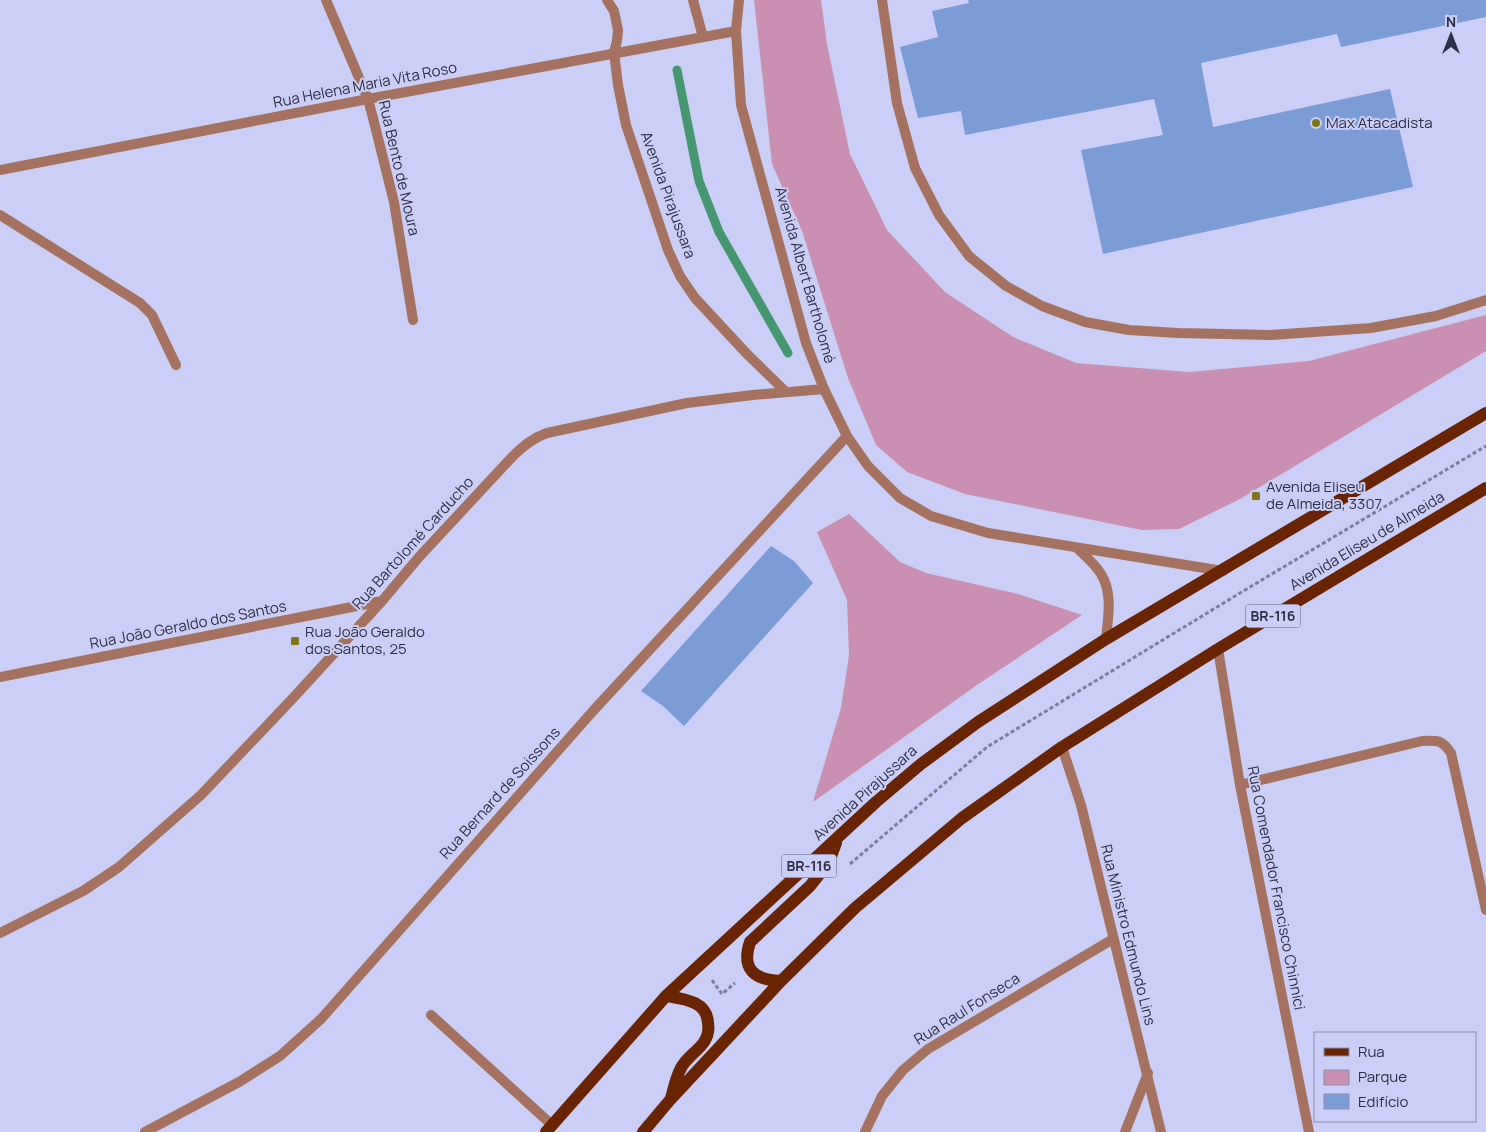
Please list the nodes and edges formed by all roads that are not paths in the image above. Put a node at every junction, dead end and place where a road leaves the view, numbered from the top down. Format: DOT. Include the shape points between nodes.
graph roads {
  1 [pos="326,0"];
  2 [pos="607,0"];
  3 [pos="693,0"];
  4 [pos="739,0"];
  5 [pos="882,0"];
  6 [pos="736,31"];
  7 [pos="703,37"];
  8 [pos="614,52"];
  9 [pos="368,99"];
  10 [pos="0,170"];
  11 [pos="0,215"];
  12 [pos="1486,300"];
  13 [pos="414,320"];
  14 [pos="176,365"];
  15 [pos="824,389"];
  16 [pos="786,392"];
  17 [pos="1486,413"];
  18 [pos="847,436"];
  19 [pos="1486,488"];
  20 [pos="1077,548"];
  21 [pos="1223,571"];
  22 [pos="382,601"];
  23 [pos="1106,639"];
  24 [pos="1218,649"];
  25 [pos="0,677"];
  26 [pos="1062,747"];
  27 [pos="1240,785"];
  28 [pos="838,839"];
  29 [pos="1486,910"];
  30 [pos="0,933"];
  31 [pos="1113,939"];
  32 [pos="780,981"];
  33 [pos="666,996"];
  34 [pos="431,1015"];
  35 [pos="1148,1073"];
  36 [pos="670,1100"];
  37 [pos="549,1128"];
  38 [pos="144,1132"];
  39 [pos="643,1132"];
  40 [pos="865,1132"];
  41 [pos="1126,1132"];
  42 [pos="1161,1132"];
  43 [pos="1309,1132"];
  1 -- 9 [label="street, Rua Bento de Moura"];
  2 -- 8 [label="street, Avenida Pirajussara" via="614,11 618,30"];
  3 -- 7 [label="street"];
  4 -- 6 [label="street, Avenida Albert Bartholomé"];
  5 -- 12 [label="street" via="897,103 915,168 940,215 968,256 1006,286 1042,306 1085,322 1129,330 1271,335 1371,328 1436,316"];
  6 -- 7 [label="street, Rua Helena Maria Vita Roso"];
  6 -- 15 [label="street, Avenida Albert Bartholomé" via="741,105 806,343"];
  7 -- 8 [label="street, Rua Helena Maria Vita Roso"];
  8 -- 9 [label="street, Rua Helena Maria Vita Roso"];
  8 -- 16 [label="street, Avenida Pirajussara" via="626,125 668,250 680,276 695,298"];
  9 -- 10 [label="street, Rua Helena Maria Vita Roso"];
  9 -- 13 [label="street, Rua Bento de Moura" via="394,202"];
  11 -- 14 [label="street" via="140,303 152,315"];
  15 -- 16 [label="street, Rua Bartolomé Carducho"];
  15 -- 18 [label="street, Avenida Albert Bartholomé"];
  16 -- 22 [label="street, Rua Bartolomé Carducho" via="687,403 534,437 419,557"];
  17 -- 21 [label="main road, BR-116"];
  18 -- 20 [label="street, Avenida Albert Bartholomé" via="868,466 900,498 931,516 988,533"];
  18 -- 38 [label="street, Rua Bernard de Soissons" via="593,711 321,1019 280,1056 239,1082"];
  19 -- 24 [label="main road, Avenida Eliseu de Almeida / BR-116"];
  20 -- 21 [label="street, Avenida Albert Bartholomé"];
  20 -- 23 [label="street" via="1101,573 1106,584 1109,596"];
  21 -- 23 [label="main road, BR-116"];
  22 -- 25 [label="street, Rua João Geraldo dos Santos"];
  22 -- 30 [label="street, Rua Bartolomé Carducho" via="201,795 119,866 83,891"];
  23 -- 28 [label="main road, Avenida Pirajussara / BR-116" via="978,722 914,770"];
  24 -- 26 [label="main road, Avenida Eliseu de Almeida / BR-116"];
  24 -- 27 [label="street, Rua Comendador Francisco Chinnici"];
  26 -- 31 [label="street, Rua Ministro Edmundo Lins" via="1081,805"];
  26 -- 32 [label="main road, BR-116" via="962,818 919,853 855,908"];
  27 -- 29 [label="street" via="1422,741 1435,740 1444,744 1451,753"];
  27 -- 43 [label="street, Rua Comendador Francisco Chinnici"];
  28 -- 32 [label="main road" via="829,862 810,886 750,942 747,952 750,970 768,980"];
  28 -- 33 [label="main road, Avenida Pirajussara / BR-116"];
  31 -- 35 [label="street, Rua Ministro Edmundo Lins"];
  31 -- 40 [label="street, Rua Raul Fonseca" via="928,1049 903,1070 882,1096"];
  32 -- 36 [label="main road, BR-116"];
  33 -- 36 [label="main road" via="684,999 703,1008 708,1023 704,1042 682,1066"];
  33 -- 37 [label="main road, Avenida Pirajussara / BR-116"];
  34 -- 37 [label="street"];
  35 -- 41 [label="street"];
  35 -- 42 [label="street, Rua Ministro Edmundo Lins"];
  36 -- 39 [label="main road, BR-116"];
}
